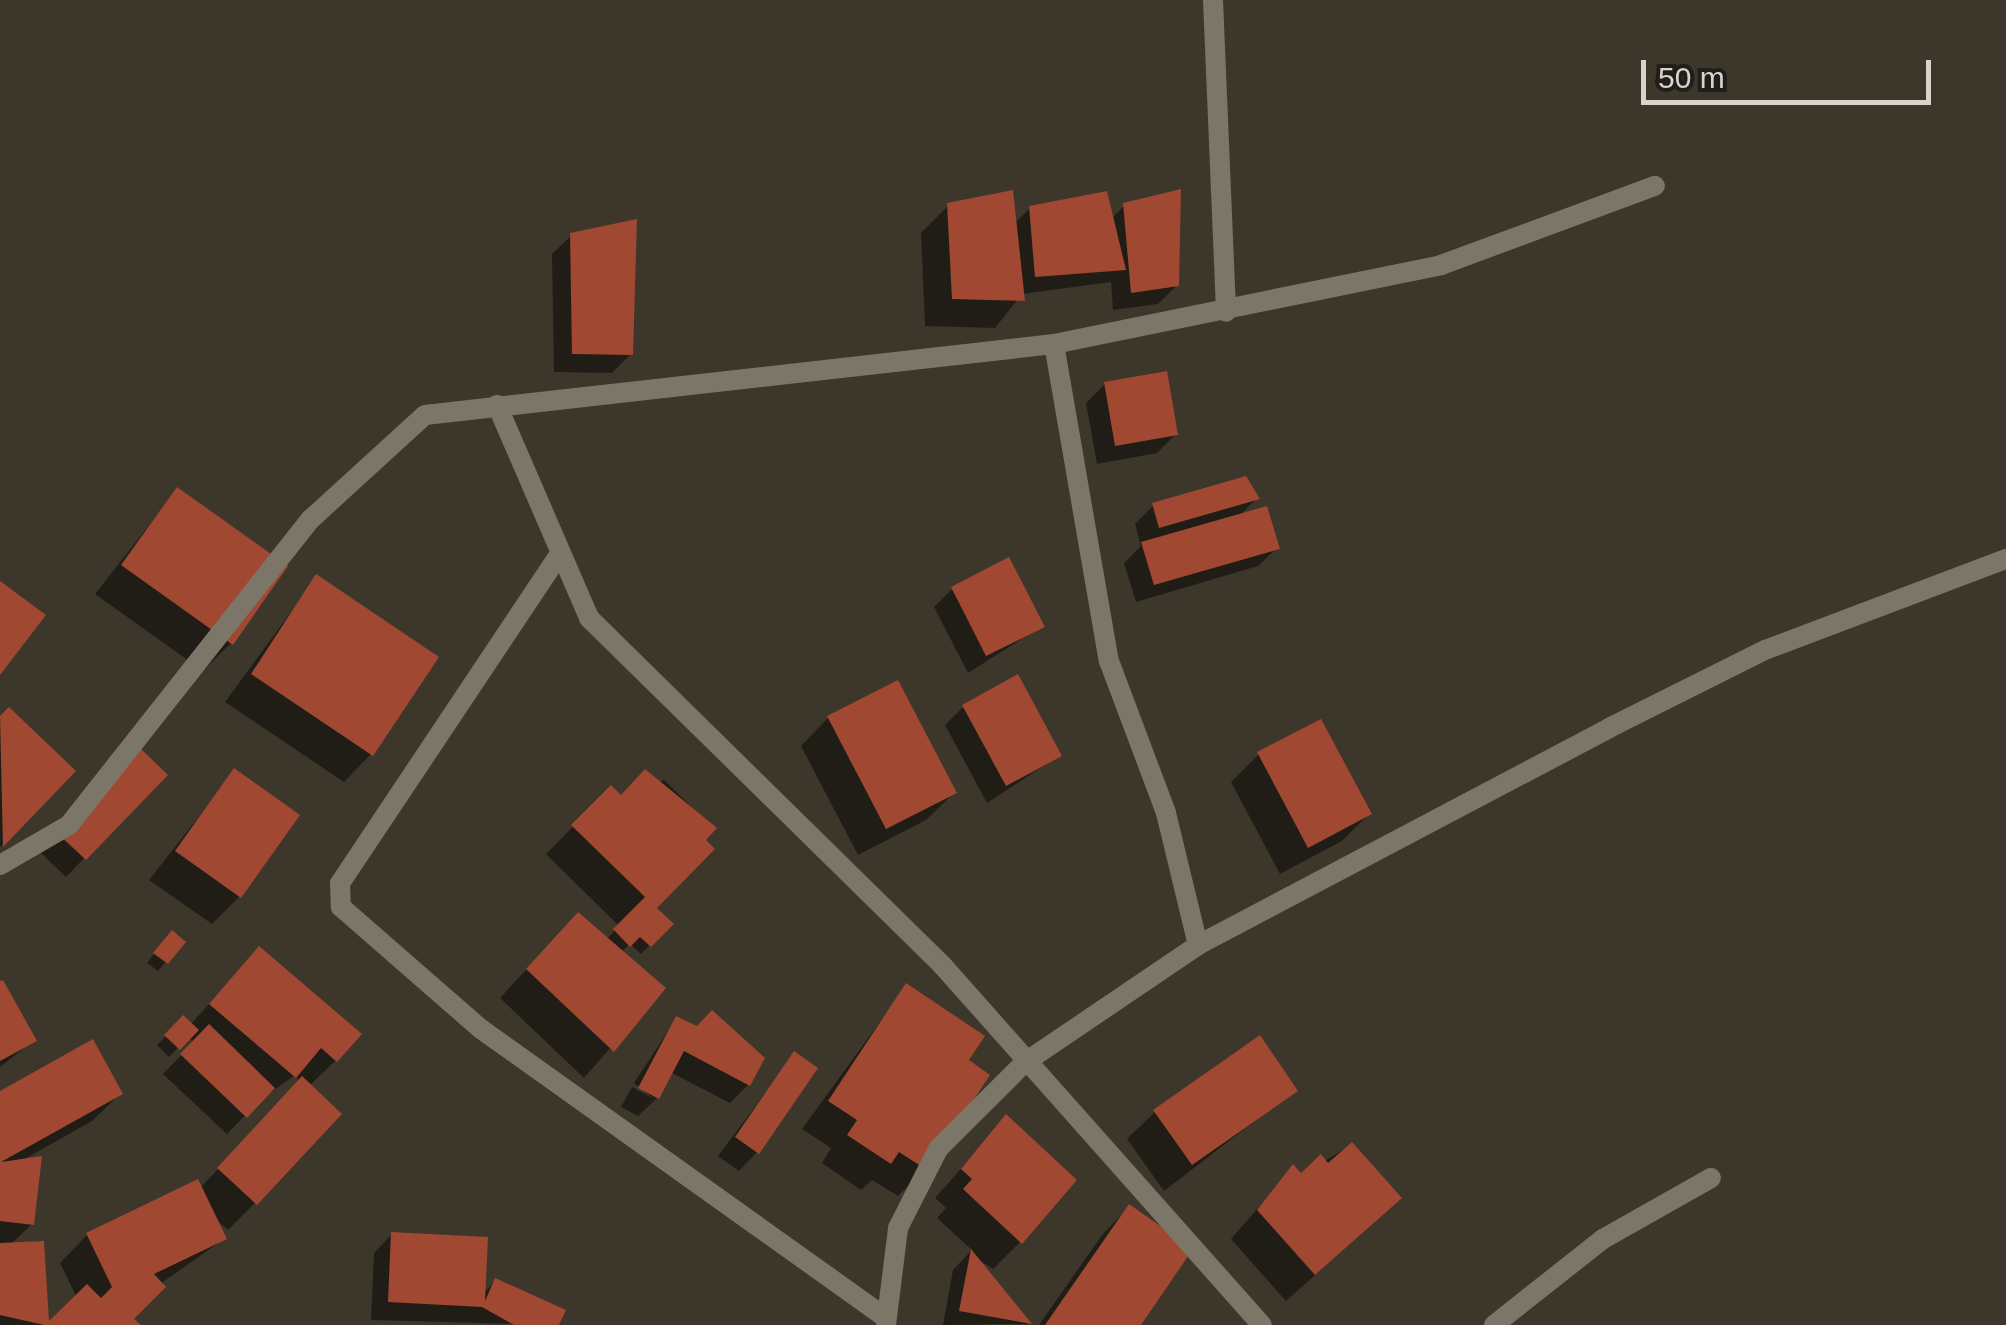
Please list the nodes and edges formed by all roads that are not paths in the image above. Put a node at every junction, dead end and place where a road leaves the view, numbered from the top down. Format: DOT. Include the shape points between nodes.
graph roads {
  1 [pos="1213,0"];
  2 [pos="1655,186"];
  3 [pos="1226,312"];
  4 [pos="1054,344"];
  5 [pos="498,405"];
  6 [pos="557,558"];
  7 [pos="2006,559"];
  8 [pos="0,865"];
  9 [pos="1198,945"];
  10 [pos="1024,1063"];
  11 [pos="1711,1178"];
  12 [pos="884,1320"];
  13 [pos="1262,1325"];
  14 [pos="1494,1325"];
  1 -- 3 [label="street"];
  2 -- 3 [label="street" via="1441,266"];
  3 -- 4 [label="street"];
  4 -- 5 [label="street"];
  4 -- 9 [label="street" via="1109,661 1166,813"];
  5 -- 6 [label="street"];
  5 -- 8 [label="street" via="425,415 312,519 70,825"];
  6 -- 10 [label="street" via="590,618 942,966"];
  6 -- 12 [label="street" via="340,883 341,907 482,1029"];
  7 -- 9 [label="street" via="1764,650"];
  9 -- 10 [label="street"];
  10 -- 12 [label="street" via="938,1149 898,1228"];
  10 -- 13 [label="street"];
  11 -- 14 [label="street" via="1603,1239"];
}
